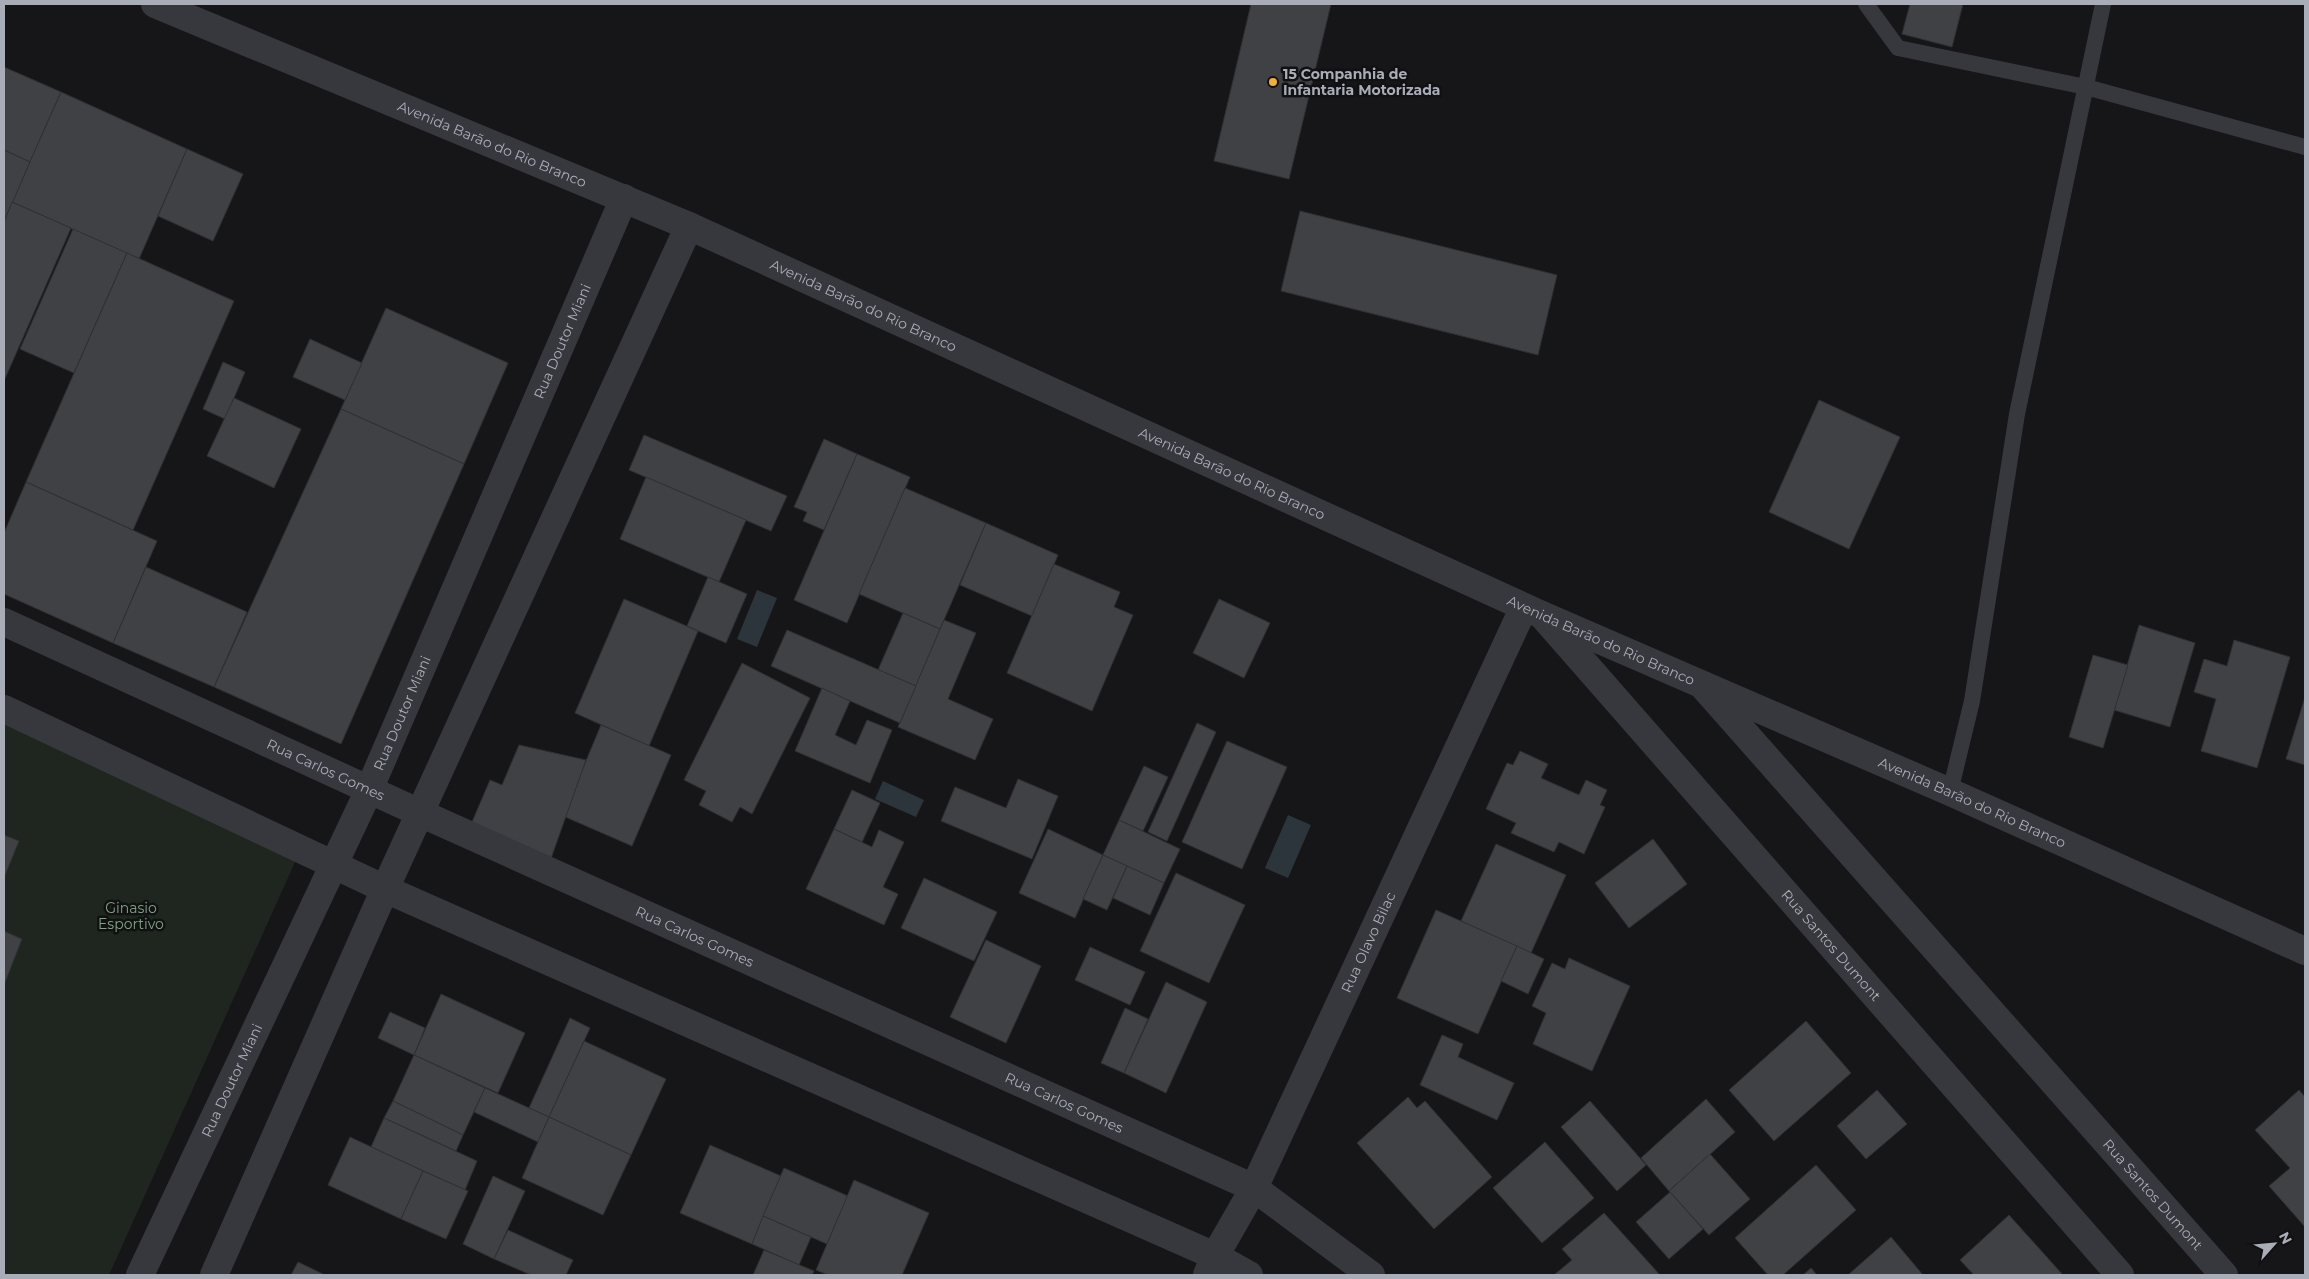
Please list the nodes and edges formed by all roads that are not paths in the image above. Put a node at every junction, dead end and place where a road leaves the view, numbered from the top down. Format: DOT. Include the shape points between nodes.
graph roads {
  1 [pos="155,4"];
  2 [pos="1866,4"];
  3 [pos="2103,4"];
  4 [pos="2086,87"];
  5 [pos="2305,147"];
  6 [pos="624,198"];
  7 [pos="689,226"];
  8 [pos="1533,611"];
  9 [pos="4,622"];
  10 [pos="1703,686"];
  11 [pos="4,709"];
  12 [pos="369,790"];
  13 [pos="1950,792"];
  14 [pos="420,813"];
  15 [pos="335,864"];
  16 [pos="385,888"];
  17 [pos="2305,951"];
  18 [pos="1254,1188"];
  19 [pos="1211,1265"];
  20 [pos="140,1275"];
  21 [pos="214,1275"];
  22 [pos="1249,1275"];
  23 [pos="1371,1275"];
  24 [pos="2120,1275"];
  25 [pos="2224,1275"];
  1 -- 6 [label="street, Avenida Barão do Rio Branco"];
  2 -- 4 [label="lane" via="1898,48"];
  3 -- 4 [label="lane"];
  4 -- 5 [label="lane"];
  4 -- 13 [label="lane" via="2017,414 1972,701"];
  6 -- 7 [label="street, Avenida Barão do Rio Branco"];
  6 -- 12 [label="street, Rua Doutor Miani"];
  7 -- 8 [label="street, Avenida Barão do Rio Branco"];
  7 -- 14 [label="street"];
  8 -- 10 [label="street, Avenida Barão do Rio Branco"];
  8 -- 18 [label="street, Rua Olavo Bilac"];
  8 -- 24 [label="street, Rua Santos Dumont"];
  9 -- 12 [label="street, Rua Carlos Gomes"];
  10 -- 13 [label="street, Avenida Barão do Rio Branco"];
  10 -- 25 [label="street, Rua Santos Dumont"];
  11 -- 15 [label="street"];
  12 -- 14 [label="street, Rua Carlos Gomes"];
  12 -- 15 [label="street, Rua Doutor Miani"];
  13 -- 17 [label="street, Avenida Barão do Rio Branco"];
  14 -- 16 [label="street"];
  14 -- 18 [label="street, Rua Carlos Gomes"];
  15 -- 16 [label="street"];
  15 -- 20 [label="street, Rua Doutor Miani"];
  16 -- 19 [label="street"];
  16 -- 21 [label="street"];
  18 -- 19 [label="street, Rua Olavo Bilac"];
  18 -- 23 [label="street, Rua Carlos Gomes"];
  19 -- 22 [label="street"];
}
